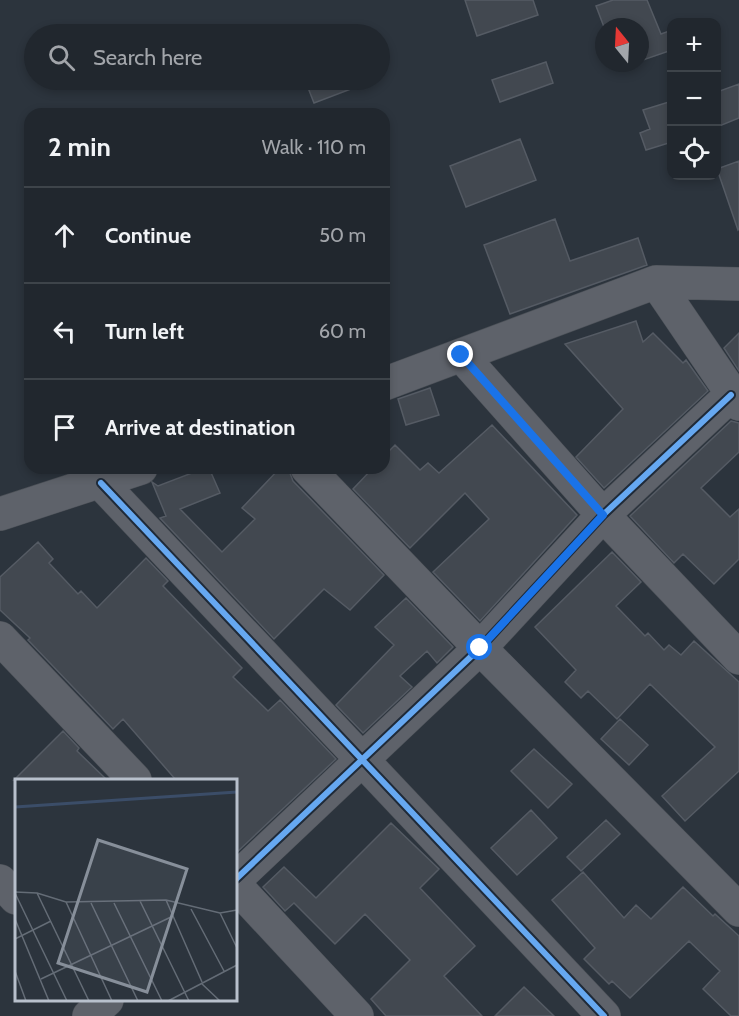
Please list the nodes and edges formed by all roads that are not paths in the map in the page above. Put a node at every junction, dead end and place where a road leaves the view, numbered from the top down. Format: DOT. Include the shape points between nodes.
graph roads {
  1 [pos="656,282"];
  2 [pos="739,284"];
  3 [pos="461,355"];
  4 [pos="390,382"];
  5 [pos="735,399"];
  6 [pos="125,474"];
  7 [pos="313,474"];
  8 [pos="101,483"];
  9 [pos="0,514"];
  10 [pos="603,515"];
  11 [pos="0,638"];
  12 [pos="480,648"];
  13 [pos="739,658"];
  14 [pos="361,761"];
  15 [pos="134,779"];
  16 [pos="237,878"];
  17 [pos="0,881"];
  18 [pos="237,887"];
  19 [pos="15,897"];
  20 [pos="739,910"];
  21 [pos="105,1001"];
  22 [pos="116,1001"];
  23 [pos="89,1016"];
  24 [pos="129,1016"];
  25 [pos="357,1016"];
  26 [pos="604,1016"];
  1 -- 2 [label="street"];
  1 -- 3 [label="street"];
  1 -- 5 [label="street"];
  3 -- 4 [label="street"];
  3 -- 10 [label="street"];
  5 -- 10 [label="street"];
  6 -- 8 [label="street"];
  7 -- 12 [label="street"];
  8 -- 9 [label="street"];
  8 -- 14 [label="street"];
  10 -- 12 [label="street"];
  10 -- 13 [label="street"];
  11 -- 15 [label="street"];
  12 -- 14 [label="street"];
  12 -- 20 [label="street"];
  14 -- 16 [label="street"];
  14 -- 26 [label="street"];
  17 -- 19 [label="street"];
  18 -- 25 [label="street"];
  21 -- 23 [label="street"];
  22 -- 24 [label="street"];
}
